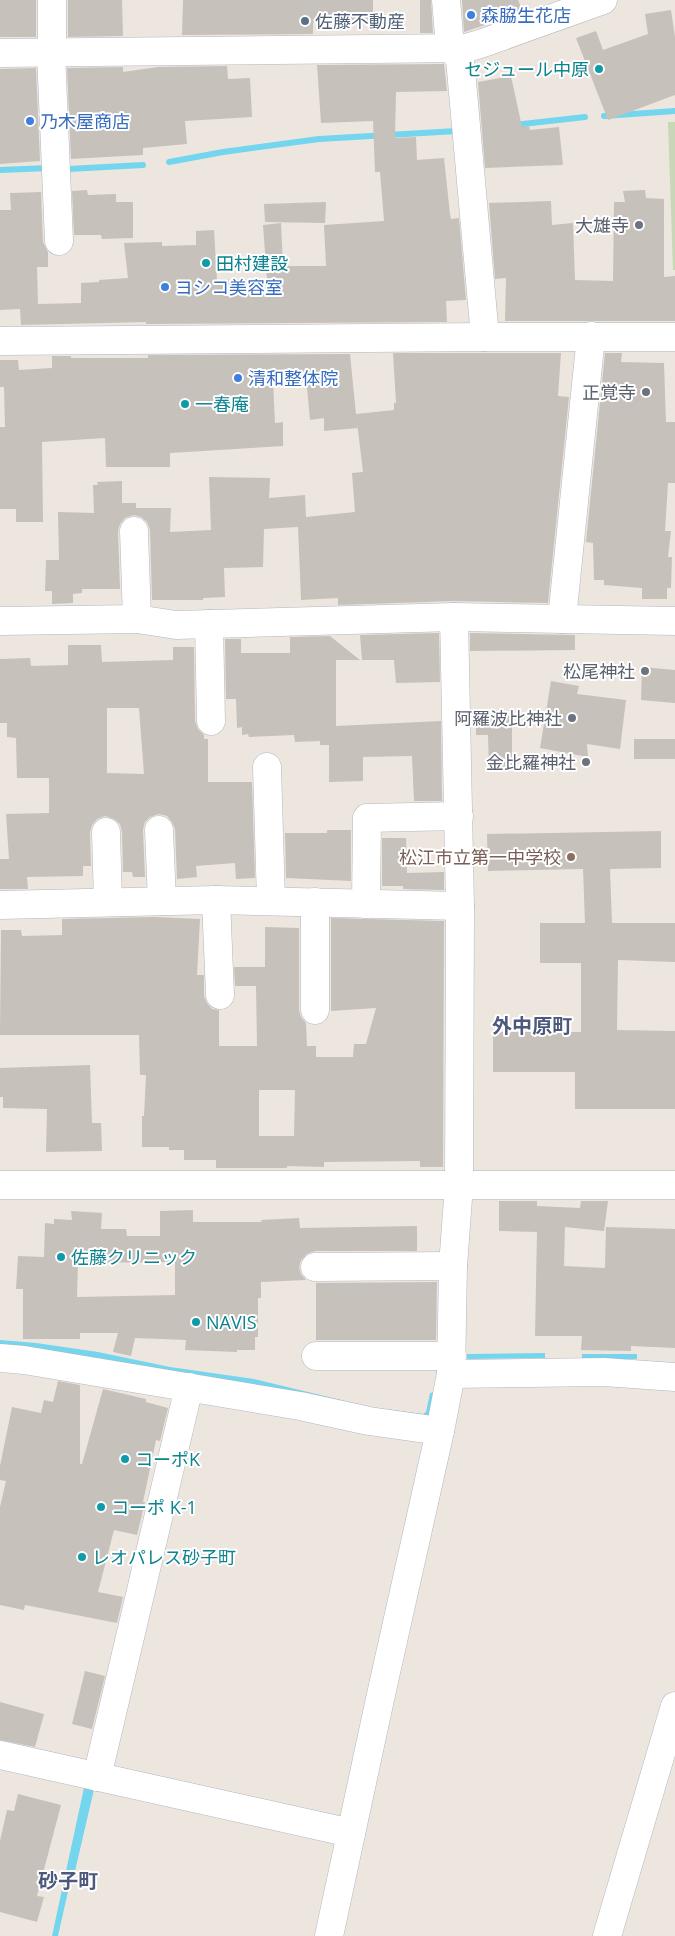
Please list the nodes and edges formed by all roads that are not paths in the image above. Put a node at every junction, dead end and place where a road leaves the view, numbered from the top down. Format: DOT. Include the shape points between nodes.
graph roads {
  1 [pos="52,0"];
  2 [pos="446,0"];
  3 [pos="603,0"];
  4 [pos="450,47"];
  5 [pos="51,53"];
  6 [pos="0,54"];
  7 [pos="59,241"];
  8 [pos="591,336"];
  9 [pos="485,337"];
  10 [pos="675,337"];
  11 [pos="0,341"];
  12 [pos="134,531"];
  13 [pos="454,617"];
  14 [pos="562,619"];
  15 [pos="137,620"];
  16 [pos="0,621"];
  17 [pos="675,621"];
  18 [pos="209,624"];
  19 [pos="211,722"];
  20 [pos="267,767"];
  21 [pos="459,816"];
  22 [pos="159,830"];
  23 [pos="106,832"];
  24 [pos="216,900"];
  25 [pos="162,901"];
  26 [pos="271,901"];
  27 [pos="108,902"];
  28 [pos="315,902"];
  29 [pos="366,904"];
  30 [pos="0,905"];
  31 [pos="460,906"];
  32 [pos="220,995"];
  33 [pos="315,1010"];
  34 [pos="675,1184"];
  35 [pos="0,1185"];
  36 [pos="459,1185"];
  37 [pos="453,1266"];
  38 [pos="315,1267"];
  39 [pos="316,1356"];
  40 [pos="1,1361"];
  41 [pos="452,1365"];
  42 [pos="675,1377"];
  43 [pos="189,1387"];
  44 [pos="440,1431"];
  45 [pos="675,1706"];
  46 [pos="1,1760"];
  47 [pos="97,1777"];
  48 [pos="351,1833"];
  49 [pos="329,1936"];
  50 [pos="607,1936"];
  1 -- 5 [label="street"];
  2 -- 4 [label="street"];
  3 -- 4 [label="street" via="480,44 466,48"];
  4 -- 5 [label="street"];
  4 -- 9 [label="street" via="460,59"];
  5 -- 6 [label="street"];
  5 -- 7 [label="street"];
  8 -- 9 [label="street"];
  8 -- 10 [label="street"];
  8 -- 14 [label="street"];
  9 -- 11 [label="street"];
  12 -- 15 [label="street"];
  13 -- 14 [label="street"];
  13 -- 18 [label="street"];
  13 -- 21 [label="street"];
  14 -- 17 [label="street"];
  15 -- 16 [label="street"];
  15 -- 18 [label="street"];
  18 -- 19 [label="street"];
  20 -- 26 [label="street"];
  21 -- 29 [label="street" via="367,818"];
  21 -- 31 [label="street"];
  22 -- 25 [label="street"];
  23 -- 27 [label="street"];
  24 -- 25 [label="street"];
  24 -- 26 [label="street"];
  24 -- 32 [label="street"];
  25 -- 27 [label="street"];
  26 -- 28 [label="street"];
  27 -- 30 [label="street"];
  28 -- 29 [label="street"];
  28 -- 33 [label="street"];
  29 -- 31 [label="street"];
  31 -- 36 [label="street"];
  34 -- 36 [label="street"];
  35 -- 36 [label="street"];
  36 -- 37 [label="street"];
  37 -- 38 [label="street"];
  37 -- 41 [label="street"];
  39 -- 41 [label="street"];
  40 -- 43 [label="street" via="24,1360"];
  41 -- 42 [label="street"];
  41 -- 44 [label="street"];
  43 -- 44 [label="street" via="368,1421"];
  43 -- 47 [label="street"];
  44 -- 48 [label="street"];
  45 -- 50 [label="street"];
  46 -- 47 [label="street"];
  47 -- 48 [label="street"];
  48 -- 49 [label="street"];
}
